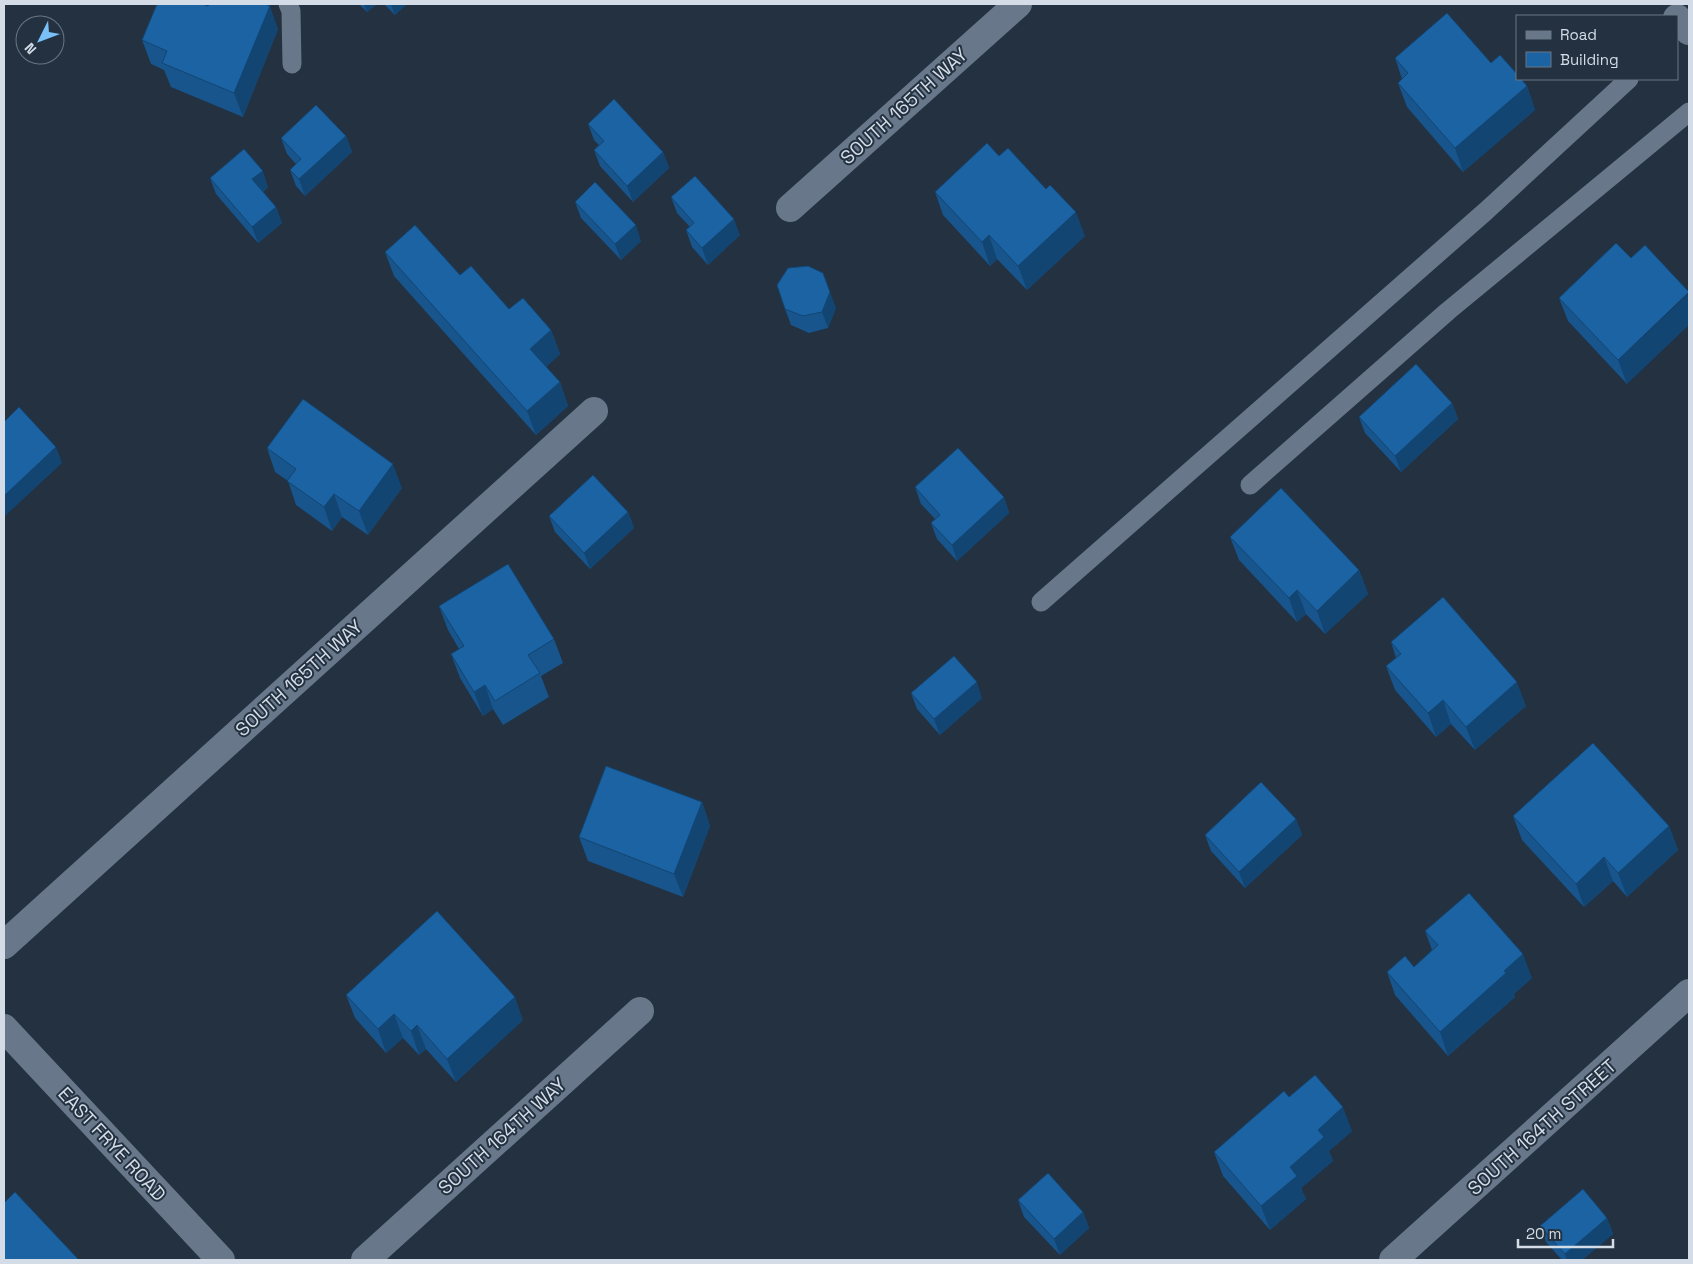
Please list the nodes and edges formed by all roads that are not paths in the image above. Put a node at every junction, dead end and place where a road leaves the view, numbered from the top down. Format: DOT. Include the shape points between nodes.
graph roads {
  1 [pos="288,4"];
  2 [pos="1018,4"];
  3 [pos="1664,4"];
  4 [pos="1673,15"];
  5 [pos="292,64"];
  6 [pos="1628,80"];
  7 [pos="1689,112"];
  8 [pos="790,208"];
  9 [pos="594,411"];
  10 [pos="1250,485"];
  11 [pos="1041,602"];
  12 [pos="4,944"];
  13 [pos="1689,993"];
  14 [pos="640,1011"];
  15 [pos="4,1028"];
  16 [pos="221,1260"];
  17 [pos="365,1260"];
  18 [pos="1393,1260"];
  1 -- 5 [label="lane" via="291,11"];
  2 -- 8 [label="street, SOUTH 165TH WAY"];
  3 -- 4 [label="street"];
  6 -- 11 [label="lane" via="1486,211"];
  7 -- 10 [label="lane" via="1448,312"];
  9 -- 12 [label="street, SOUTH 165TH WAY"];
  13 -- 18 [label="street, SOUTH 164TH STREET"];
  14 -- 17 [label="street, SOUTH 164TH WAY"];
  15 -- 16 [label="street, EAST FRYE ROAD"];
}
